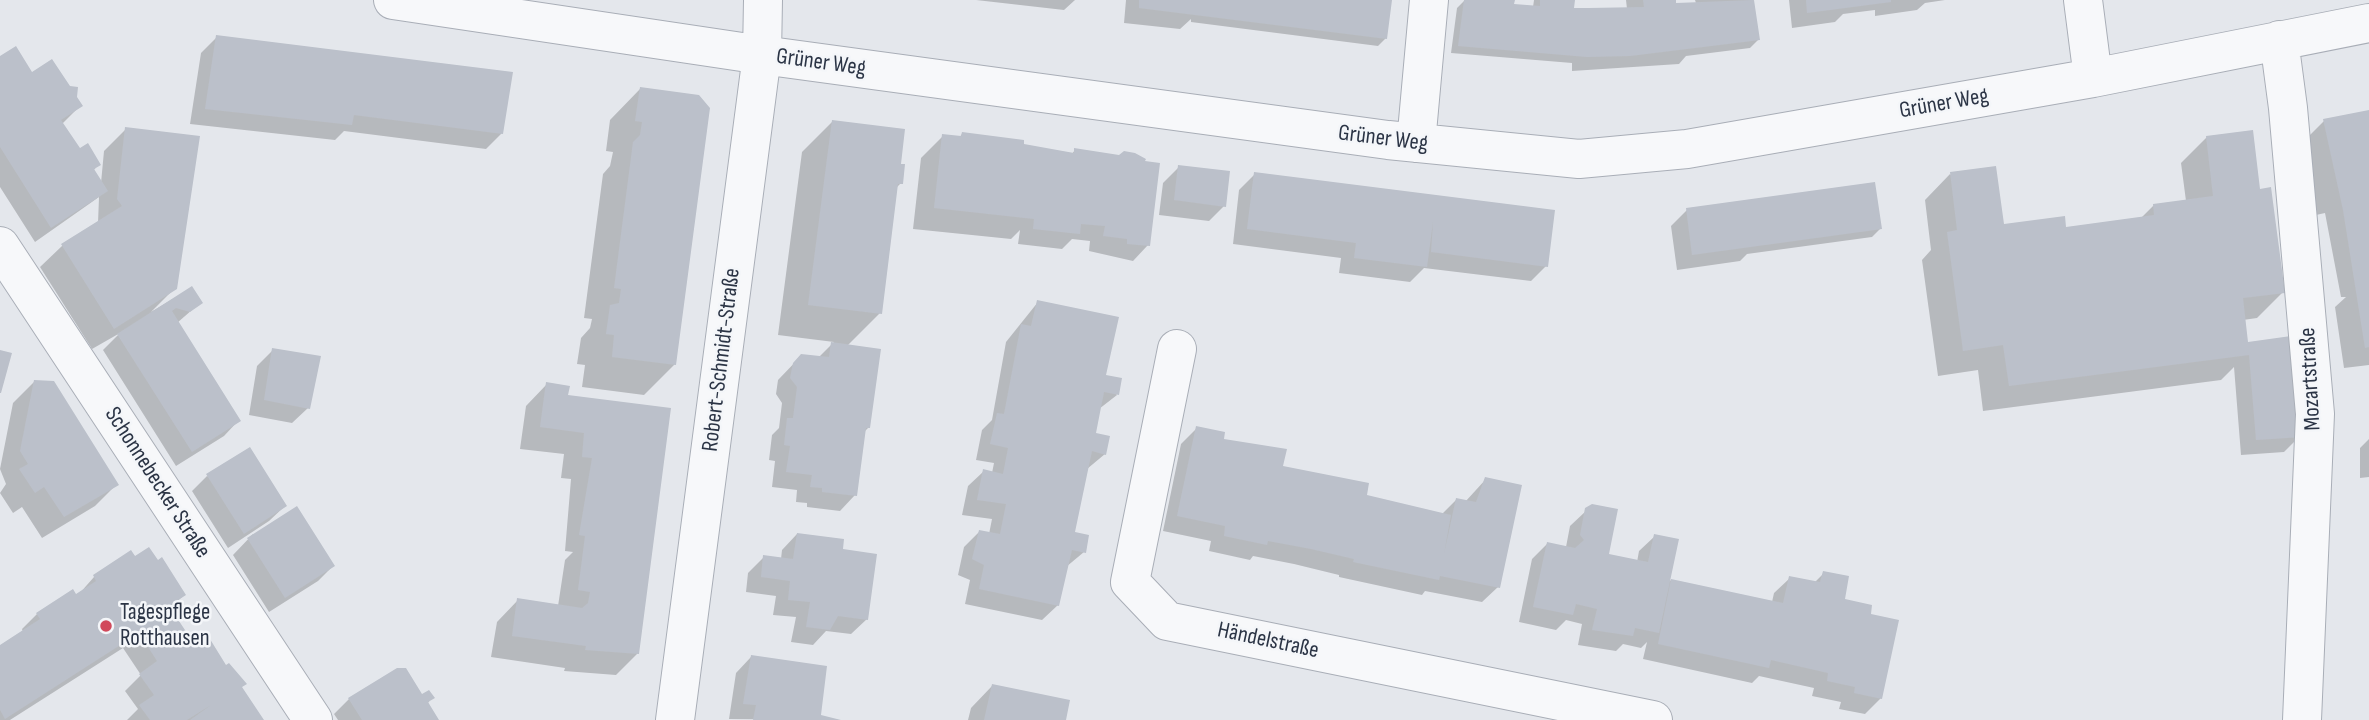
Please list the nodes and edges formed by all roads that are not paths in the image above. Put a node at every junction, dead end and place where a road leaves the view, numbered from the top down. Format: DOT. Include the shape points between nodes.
graph roads {
  1 [pos="393,0"];
  2 [pos="763,0"];
  3 [pos="1429,0"];
  4 [pos="2083,0"];
  5 [pos="2369,23"];
  6 [pos="2279,40"];
  7 [pos="762,55"];
  8 [pos="2093,78"];
  9 [pos="1416,143"];
  10 [pos="0,246"];
  11 [pos="1177,349"];
  12 [pos="313,720"];
  13 [pos="676,720"];
  14 [pos="1653,720"];
  15 [pos="2302,720"];
  1 -- 7 [label="street, Grüner Weg"];
  2 -- 7 [label="street, Robert-Schmidt-Straße"];
  3 -- 9 [label="street"];
  4 -- 8 [label="street"];
  5 -- 6 [label="street, Grüner Weg"];
  6 -- 8 [label="street, Grüner Weg"];
  6 -- 15 [label="street, Mozartstraße" via="2315,414"];
  7 -- 9 [label="street, Grüner Weg"];
  7 -- 13 [label="street, Robert-Schmidt-Straße"];
  8 -- 9 [label="street, Grüner Weg" via="1687,149 1579,159"];
  10 -- 12 [label="street, Schonnebecker Straße"];
  11 -- 14 [label="street, Händelstraße" via="1130,582 1167,621"];
}
